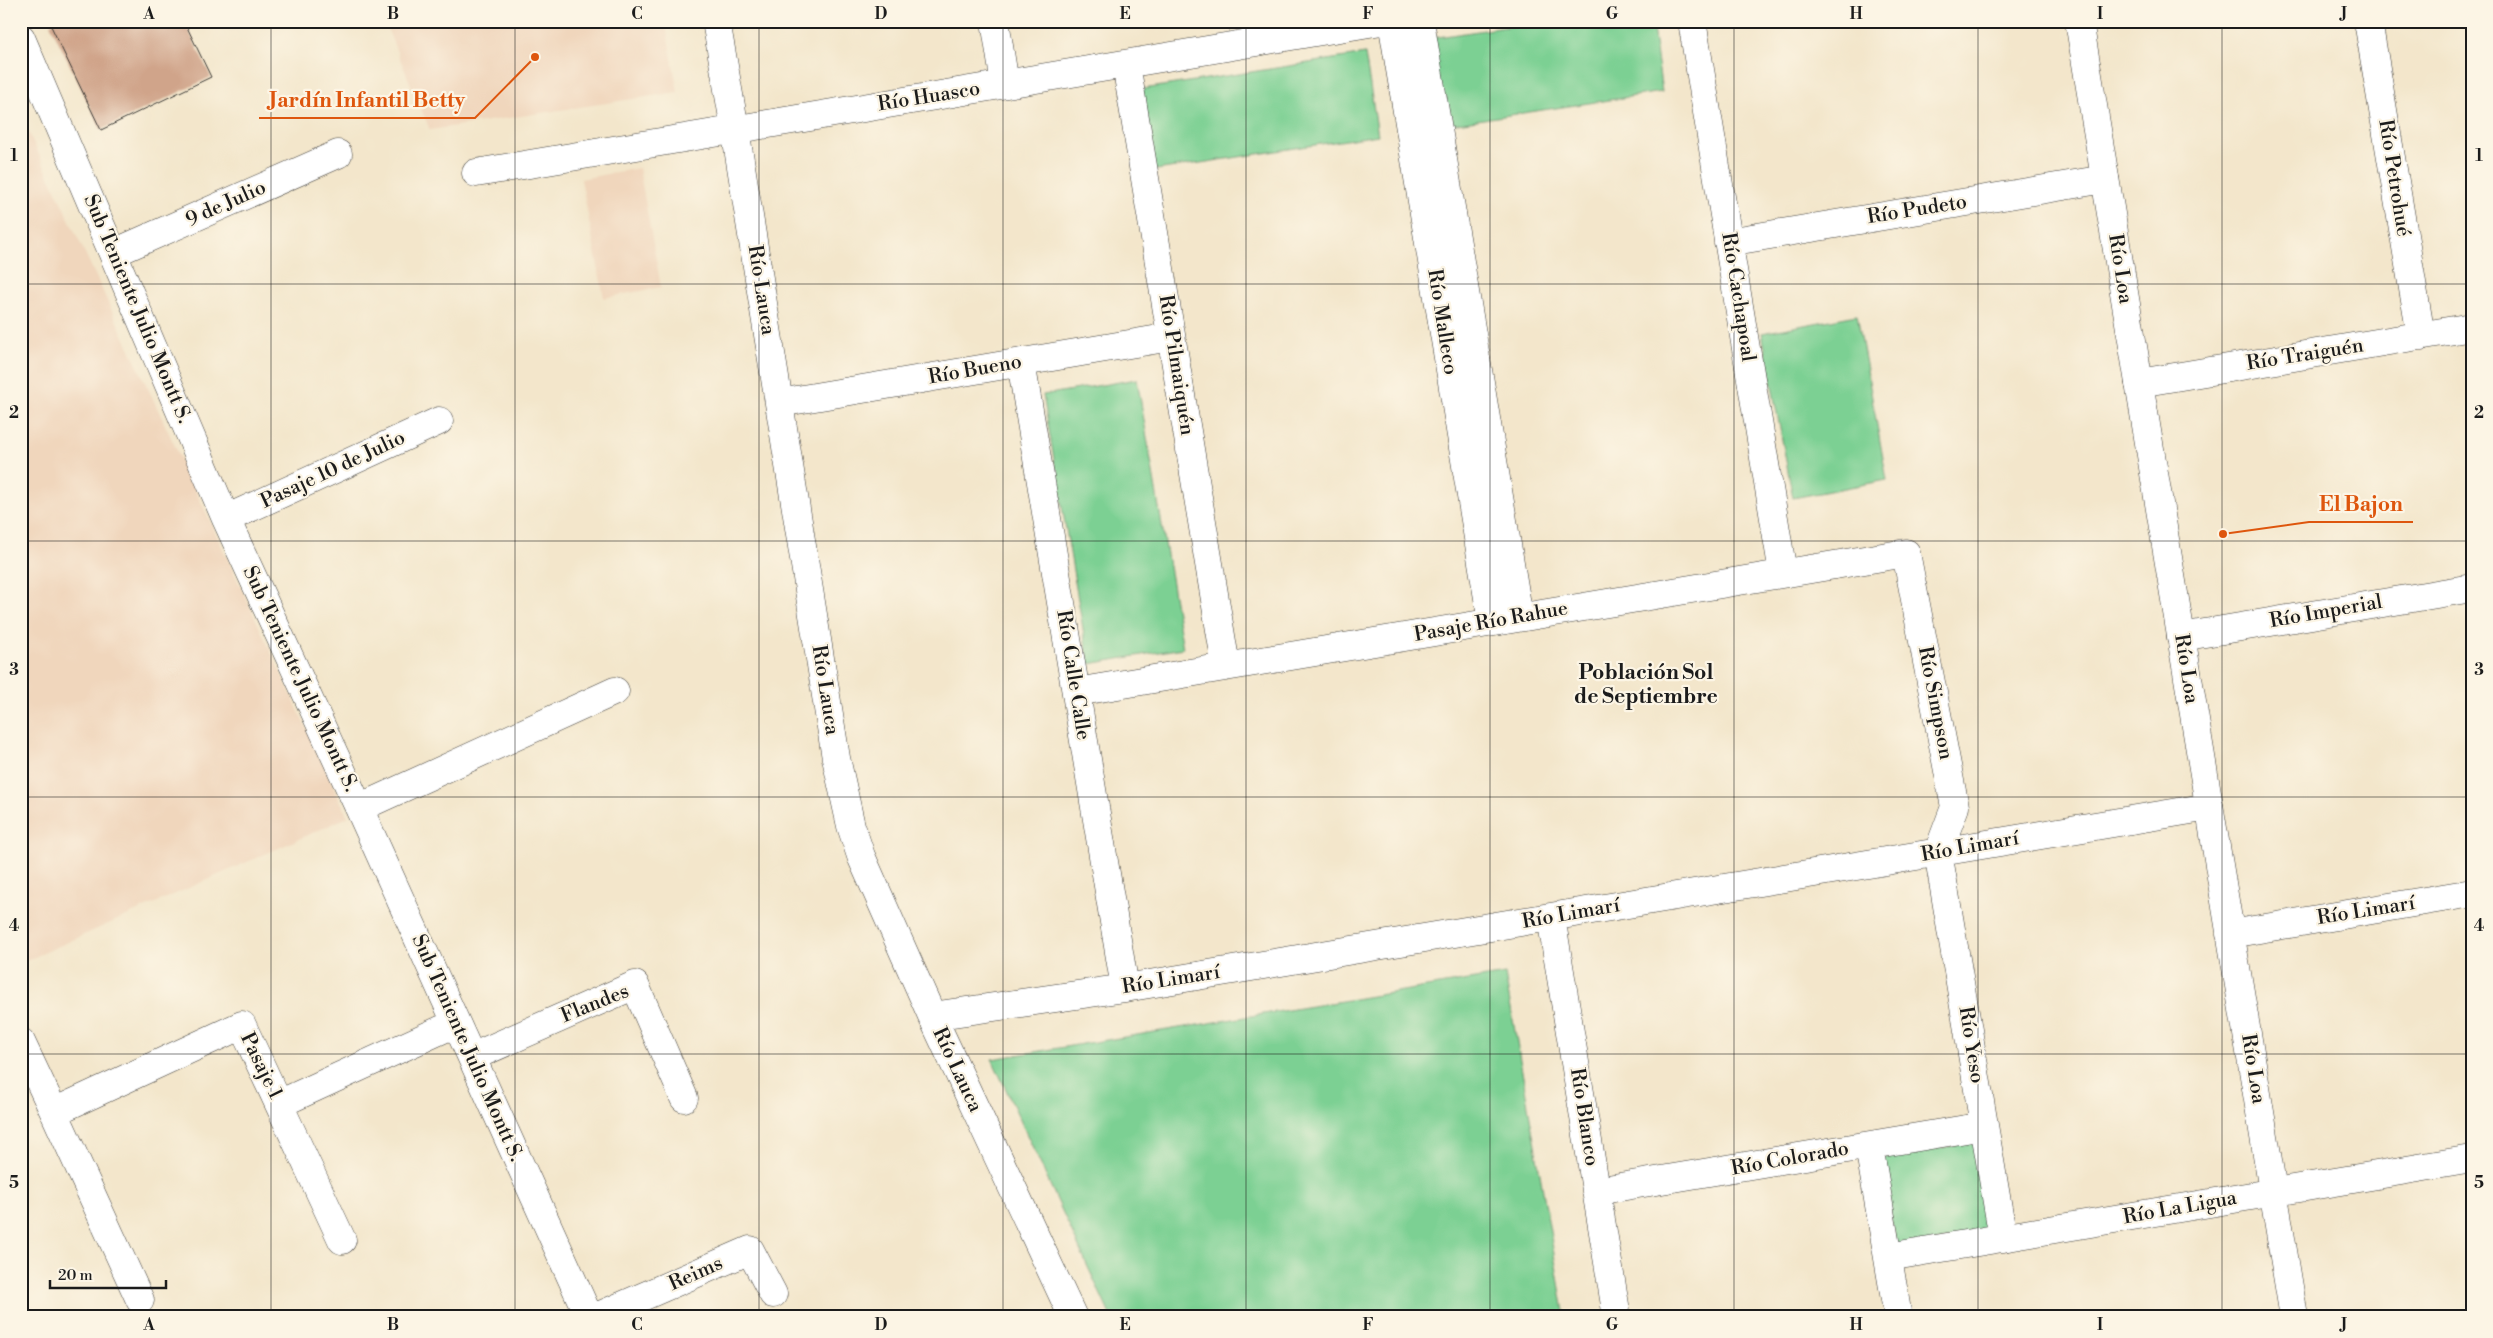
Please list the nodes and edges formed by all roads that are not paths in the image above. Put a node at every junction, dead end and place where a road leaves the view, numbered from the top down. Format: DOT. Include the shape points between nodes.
graph roads {
  1 [pos="716,21"];
  2 [pos="994,21"];
  3 [pos="1381,21"];
  4 [pos="1392,21"];
  5 [pos="1420,21"];
  6 [pos="1692,21"];
  7 [pos="2079,21"];
  8 [pos="2368,21"];
  9 [pos="21,38"];
  10 [pos="1126,64"];
  11 [pos="1005,84"];
  12 [pos="735,129"];
  13 [pos="338,154"];
  14 [pos="476,173"];
  15 [pos="2105,179"];
  16 [pos="1728,242"];
  17 [pos="114,253"];
  18 [pos="2472,327"];
  19 [pos="2421,336"];
  20 [pos="1171,337"];
  21 [pos="1021,362"];
  22 [pos="2139,383"];
  23 [pos="779,403"];
  24 [pos="439,421"];
  25 [pos="226,519"];
  26 [pos="1906,553"];
  27 [pos="1783,573"];
  28 [pos="2472,588"];
  29 [pos="1519,617"];
  30 [pos="1492,622"];
  31 [pos="2181,637"];
  32 [pos="1226,666"];
  33 [pos="615,691"];
  34 [pos="1076,692"];
  35 [pos="2209,807"];
  36 [pos="359,808"];
  37 [pos="1938,852"];
  38 [pos="2472,893"];
  39 [pos="1551,917"];
  40 [pos="2230,934"];
  41 [pos="1125,988"];
  42 [pos="932,1016"];
  43 [pos="456,1023"];
  44 [pos="21,1042"];
  45 [pos="472,1057"];
  46 [pos="684,1098"];
  47 [pos="279,1104"];
  48 [pos="54,1112"];
  49 [pos="1984,1126"];
  50 [pos="1869,1146"];
  51 [pos="2472,1159"];
  52 [pos="1596,1191"];
  53 [pos="2273,1192"];
  54 [pos="2003,1238"];
  55 [pos="342,1240"];
  56 [pos="1888,1257"];
  57 [pos="773,1294"];
  58 [pos="140,1300"];
  59 [pos="589,1317"];
  60 [pos="596,1317"];
  61 [pos="1073,1317"];
  62 [pos="1617,1317"];
  63 [pos="1898,1317"];
  64 [pos="2294,1317"];
  1 -- 12 [label="street, Río Lauca"];
  2 -- 11 [label="street"];
  3 -- 10 [label="street, Río Huasco"];
  4 -- 30 [label="street, Río Malleco"];
  5 -- 29 [label="street, Río Malleco"];
  6 -- 16 [label="street, Río Cachapoal"];
  7 -- 15 [label="street, Río Loa"];
  8 -- 19 [label="street, Río Petrohué"];
  9 -- 17 [label="street, Sub Teniente Julio Montt S."];
  10 -- 11 [label="street, Río Huasco"];
  10 -- 20 [label="street, Río Pilmaiquén"];
  11 -- 12 [label="street, Río Huasco"];
  12 -- 14 [label="street, Río Huasco"];
  12 -- 23 [label="street, Río Lauca"];
  13 -- 17 [label="street, 9 de Julio"];
  15 -- 16 [label="street, Río Pudeto"];
  15 -- 22 [label="street, Río Loa"];
  16 -- 27 [label="street, Río Cachapoal"];
  17 -- 25 [label="street, Sub Teniente Julio Montt S."];
  18 -- 19 [label="street, Río Traiguén"];
  19 -- 22 [label="street, Río Traiguén"];
  20 -- 21 [label="street, Río Bueno"];
  20 -- 32 [label="street, Río Pilmaiquén"];
  21 -- 23 [label="street, Río Bueno"];
  21 -- 34 [label="street, Río Calle Calle"];
  22 -- 31 [label="street, Río Loa"];
  23 -- 42 [label="street, Río Lauca" via="842,792 861,856"];
  24 -- 25 [label="street, Pasaje 10 de Julio"];
  25 -- 36 [label="street, Sub Teniente Julio Montt S."];
  26 -- 27 [label="street, Pasaje Río Rahue"];
  26 -- 37 [label="street, Río Simpson" via="1955,807"];
  27 -- 29 [label="street, Pasaje Río Rahue"];
  28 -- 31 [label="street, Río Imperial"];
  29 -- 30 [label="street, Pasaje Río Rahue"];
  30 -- 32 [label="street, Pasaje Río Rahue"];
  31 -- 35 [label="street, Río Loa"];
  32 -- 34 [label="street, Pasaje Río Rahue"];
  33 -- 36 [label="street"];
  34 -- 41 [label="street, Río Calle Calle"];
  35 -- 37 [label="street, Río Limarí"];
  35 -- 40 [label="street, Río Loa"];
  36 -- 43 [label="street, Sub Teniente Julio Montt S."];
  37 -- 39 [label="street, Río Limarí"];
  37 -- 49 [label="street, Río Yeso"];
  38 -- 40 [label="street, Río Limarí"];
  39 -- 41 [label="street, Río Limarí"];
  39 -- 52 [label="street, Río Blanco"];
  40 -- 53 [label="street, Río Loa"];
  41 -- 42 [label="street, Río Limarí"];
  42 -- 61 [label="street, Río Lauca"];
  43 -- 45 [label="street, Sub Teniente Julio Montt S."];
  43 -- 47 [label="street"];
  44 -- 48 [label="street"];
  45 -- 46 [label="street, Flandes" via="635,985"];
  45 -- 59 [label="street, Sub Teniente Julio Montt S."];
  47 -- 48 [label="street, Pasaje 1" via="242,1025"];
  47 -- 55 [label="street, Pasaje 1"];
  48 -- 58 [label="street"];
  49 -- 50 [label="street, Río Colorado"];
  49 -- 54 [label="street, Río Yeso"];
  50 -- 52 [label="street, Río Colorado"];
  50 -- 56 [label="street"];
  51 -- 53 [label="street, Río La Ligua"];
  52 -- 62 [label="street, Río Blanco"];
  53 -- 54 [label="street, Río La Ligua"];
  53 -- 64 [label="street, Río Loa"];
  54 -- 56 [label="street, Río La Ligua"];
  56 -- 63 [label="street"];
  57 -- 60 [label="street, Reims" via="750,1250"];
}
